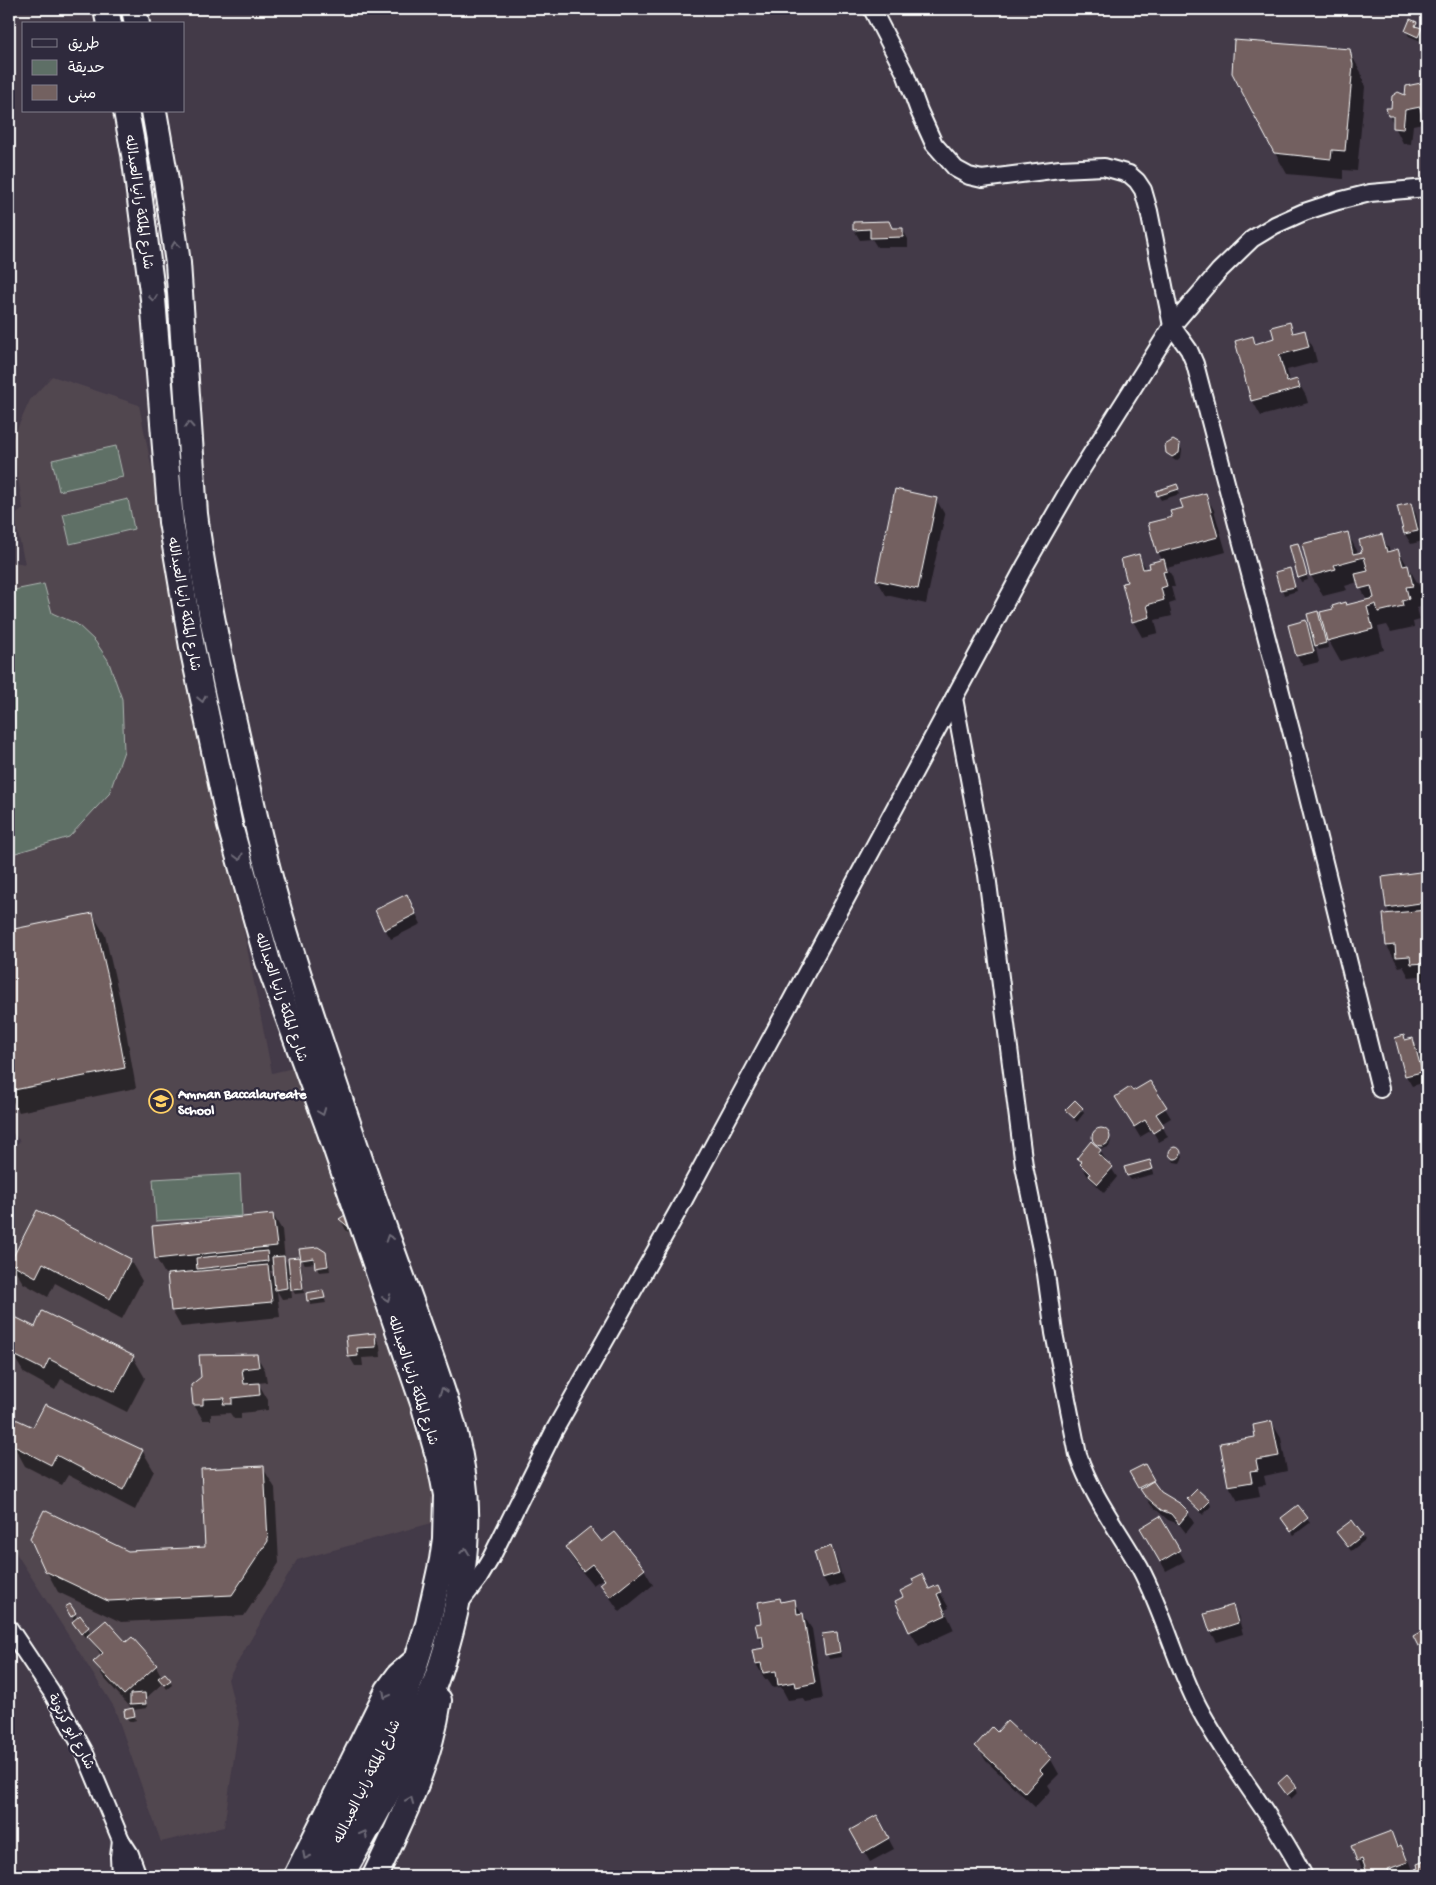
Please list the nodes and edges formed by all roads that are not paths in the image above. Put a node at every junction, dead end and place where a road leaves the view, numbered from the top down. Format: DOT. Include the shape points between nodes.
graph roads {
  1 [pos="106,9"];
  2 [pos="134,9"];
  3 [pos="872,9"];
  4 [pos="109,22"];
  5 [pos="137,22"];
  6 [pos="126,112"];
  7 [pos="154,112"];
  8 [pos="1427,188"];
  9 [pos="1172,326"];
  10 [pos="954,698"];
  11 [pos="1380,1089"];
  12 [pos="457,1606"];
  13 [pos="9,1628"];
  14 [pos="445,1651"];
  15 [pos="418,1658"];
  16 [pos="121,1840"];
  17 [pos="120,1876"];
  18 [pos="138,1876"];
  19 [pos="296,1876"];
  20 [pos="318,1876"];
  21 [pos="341,1876"];
  22 [pos="375,1876"];
  23 [pos="1304,1876"];
  1 -- 4 [label="main road"];
  2 -- 5 [label="main road"];
  3 -- 9 [label="street" via="905,73 934,144 956,169 982,178 1060,169 1104,168 1129,174 1137,181 1149,211"];
  6 -- 15 [label="main road, شارع الملكة رانيا العبدالله, one-way" via="153,298 171,522 192,647 228,817 268,962 397,1328 444,1481 446,1516 442,1560"];
  12 -- 7 [label="main road, شارع الملكة رانيا العبدالله, one-way" via="466,1529 466,1486 460,1454 442,1390 285,933 214,630 195,514 178,263"];
  8 -- 9 [label="street" via="1370,193 1304,212 1275,225 1252,239 1219,271"];
  9 -- 10 [label="street" via="1071,486"];
  9 -- 11 [label="street" via="1195,364"];
  10 -- 12 [label="street" via="682,1203 532,1473 491,1558"];
  10 -- 23 [label="street" via="987,875 1024,1166 1078,1455 1092,1488 1140,1570 1199,1707 1277,1827"];
  12 -- 14 [label="main road, شارع الملكة رانيا العبدالله"];
  13 -- 16 [label="street, شارع أبو كرتونة" via="69,1722 98,1780"];
  21 -- 14 [label="main road, شارع الملكة رانيا العبدالله, one-way" via="386,1795 431,1695"];
  22 -- 14 [label="main road, one-way" via="429,1751"];
  15 -- 19 [label="main road, one-way" via="388,1690"];
  15 -- 20 [label="main road, شارع الملكة رانيا العبدالله" via="401,1710 378,1762"];
  16 -- 17 [label="street"];
  16 -- 18 [label="street, شارع أبو كرتونة"];
}
